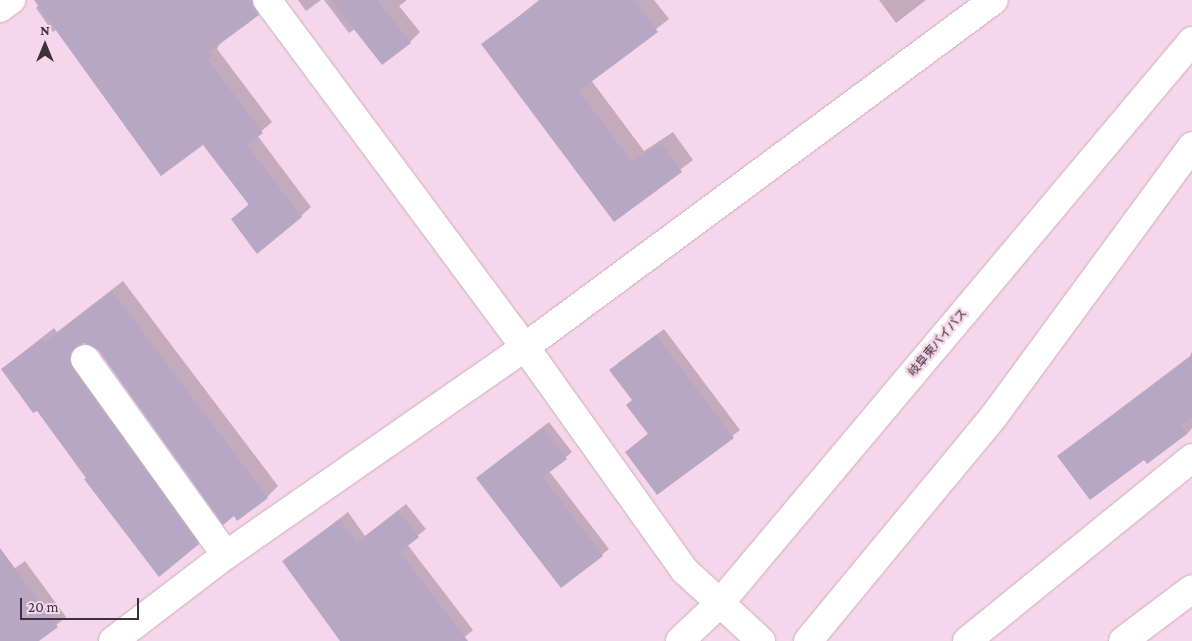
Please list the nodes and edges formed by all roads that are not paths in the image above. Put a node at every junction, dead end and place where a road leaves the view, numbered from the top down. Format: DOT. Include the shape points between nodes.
graph roads {
  1 [pos="11,0"];
  2 [pos="267,0"];
  3 [pos="994,0"];
  4 [pos="0,8"];
  5 [pos="1192,40"];
  6 [pos="1192,146"];
  7 [pos="525,347"];
  8 [pos="85,359"];
  9 [pos="1192,458"];
  10 [pos="226,555"];
  11 [pos="1192,589"];
  12 [pos="720,603"];
  13 [pos="113,641"];
  14 [pos="680,641"];
  15 [pos="761,641"];
  16 [pos="808,641"];
  17 [pos="968,641"];
  18 [pos="1123,641"];
  1 -- 4 [label="main road"];
  2 -- 7 [label="main road"];
  3 -- 7 [label="main road"];
  5 -- 12 [label="main road, 岐阜東バイパス"];
  6 -- 16 [label="main road" via="994,416"];
  7 -- 10 [label="main road"];
  7 -- 12 [label="main road" via="684,570"];
  8 -- 10 [label="main road"];
  9 -- 17 [label="main road"];
  10 -- 13 [label="main road"];
  11 -- 18 [label="main road"];
  12 -- 14 [label="main road, 岐阜東バイパス"];
  12 -- 15 [label="main road"];
}
